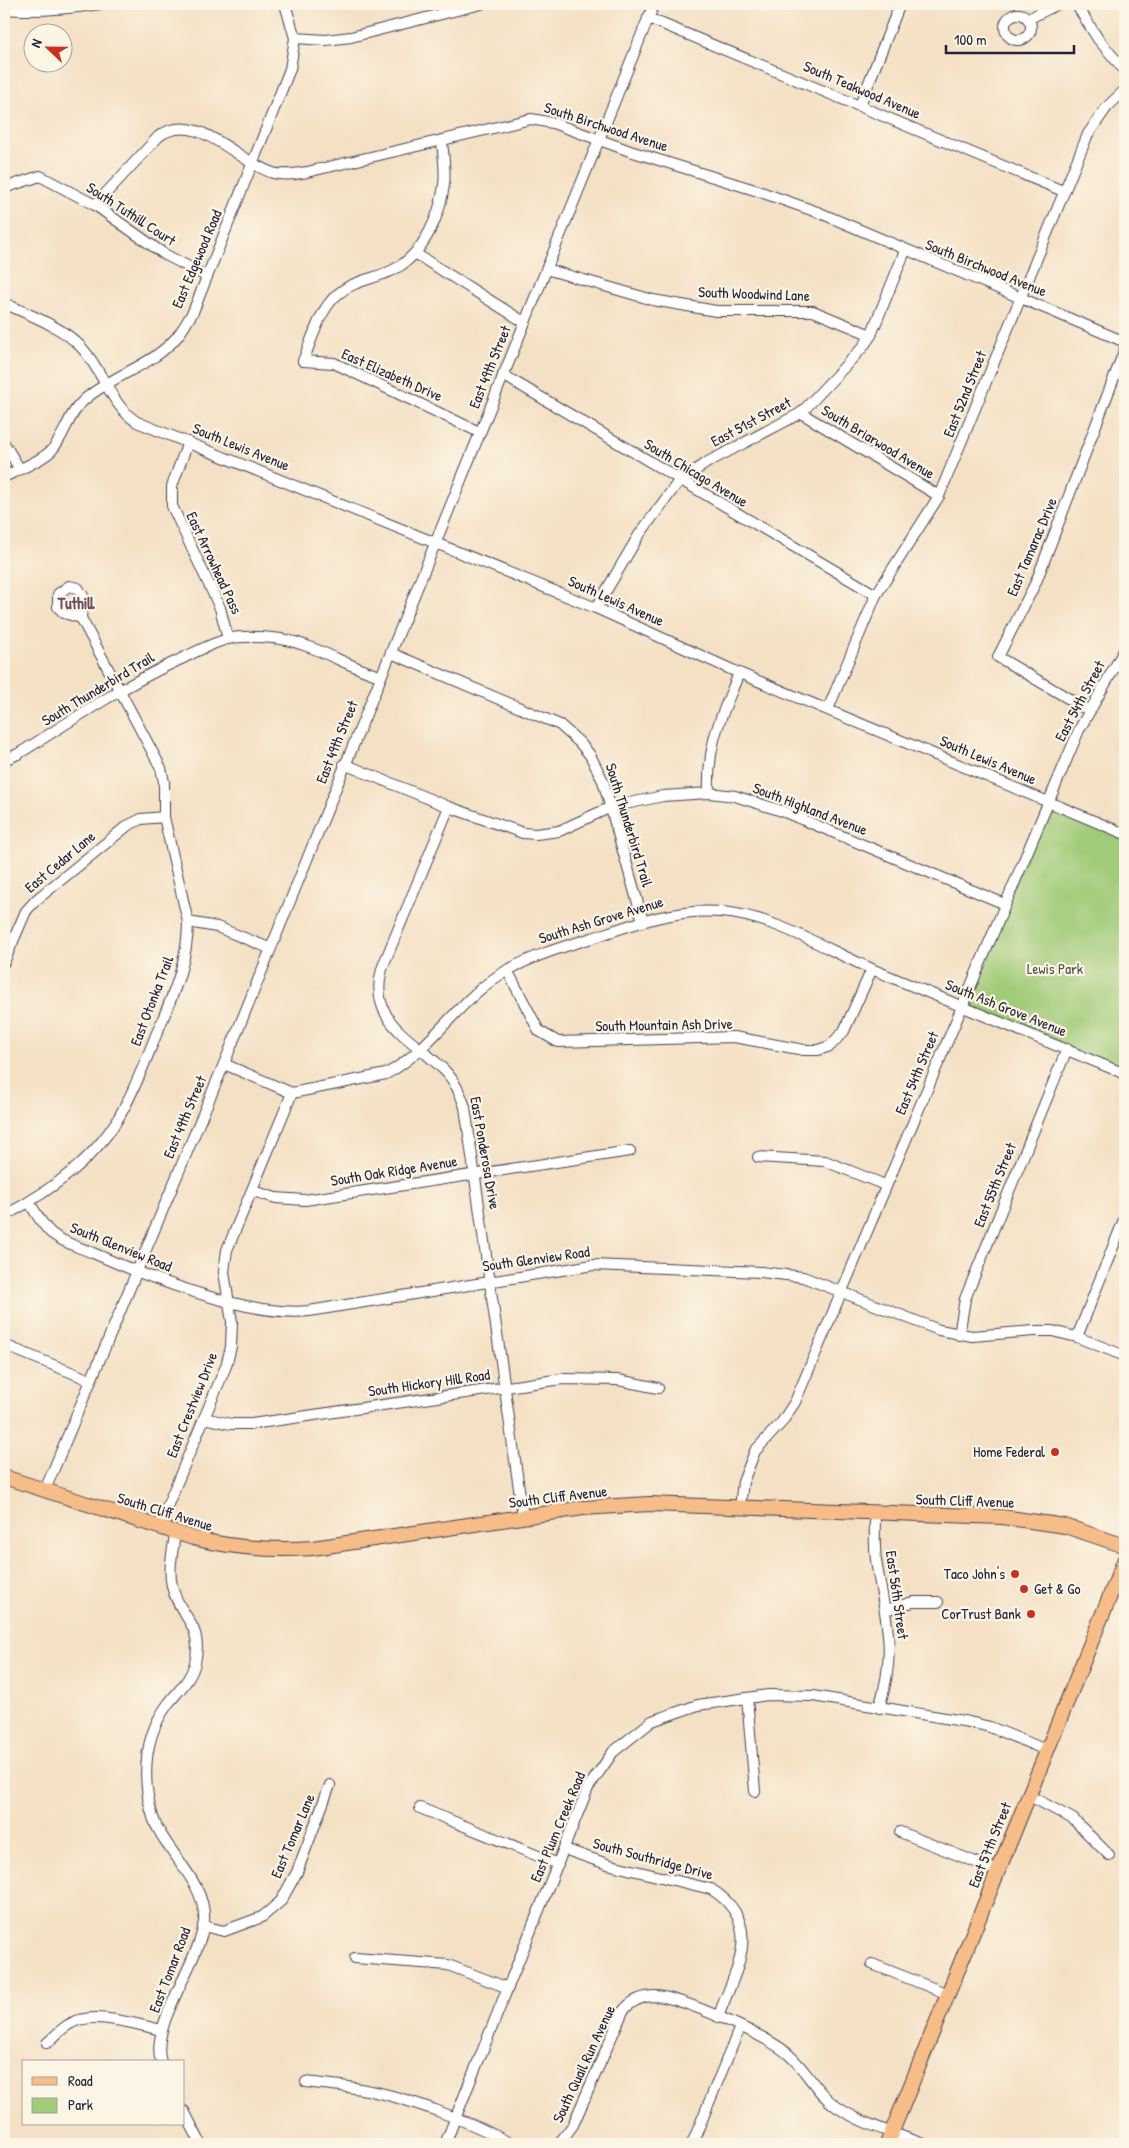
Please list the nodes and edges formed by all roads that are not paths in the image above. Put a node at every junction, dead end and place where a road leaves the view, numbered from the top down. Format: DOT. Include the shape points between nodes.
graph roads {
  1 [pos="100,4"];
  2 [pos="285,4"];
  3 [pos="481,4"];
  4 [pos="654,4"];
  5 [pos="900,4"];
  6 [pos="1058,4"];
  7 [pos="1076,4"];
  8 [pos="4,8"];
  9 [pos="648,18"];
  10 [pos="1028,19"];
  11 [pos="295,38"];
  12 [pos="1125,71"];
  13 [pos="1125,90"];
  14 [pos="860,105"];
  15 [pos="442,140"];
  16 [pos="598,140"];
  17 [pos="253,164"];
  18 [pos="4,188"];
  19 [pos="1063,192"];
  20 [pos="95,205"];
  21 [pos="905,251"];
  22 [pos="416,254"];
  23 [pos="546,269"];
  24 [pos="206,276"];
  25 [pos="1020,298"];
  26 [pos="4,303"];
  27 [pos="524,322"];
  28 [pos="871,335"];
  29 [pos="1125,342"];
  30 [pos="1125,349"];
  31 [pos="503,375"];
  32 [pos="106,384"];
  33 [pos="802,413"];
  34 [pos="479,432"];
  35 [pos="188,442"];
  36 [pos="4,443"];
  37 [pos="19,468"];
  38 [pos="4,477"];
  39 [pos="679,480"];
  40 [pos="938,496"];
  41 [pos="435,542"];
  42 [pos="876,595"];
  43 [pos="596,608"];
  44 [pos="81,618"];
  45 [pos="228,639"];
  46 [pos="1125,649"];
  47 [pos="390,653"];
  48 [pos="739,673"];
  49 [pos="380,676"];
  50 [pos="119,690"];
  51 [pos="828,709"];
  52 [pos="1088,710"];
  53 [pos="4,760"];
  54 [pos="344,764"];
  55 [pos="709,793"];
  56 [pos="1049,802"];
  57 [pos="449,807"];
  58 [pos="611,807"];
  59 [pos="164,817"];
  60 [pos="1125,834"];
  61 [pos="1005,904"];
  62 [pos="643,921"];
  63 [pos="188,922"];
  64 [pos="270,948"];
  65 [pos="4,962"];
  66 [pos="872,969"];
  67 [pos="507,970"];
  68 [pos="962,1007"];
  69 [pos="1067,1049"];
  70 [pos="419,1050"];
  71 [pos="224,1064"];
  72 [pos="1125,1074"];
  73 [pos="292,1093"];
  74 [pos="630,1152"];
  75 [pos="758,1157"];
  76 [pos="474,1173"];
  77 [pos="885,1185"];
  78 [pos="253,1191"];
  79 [pos="29,1202"];
  80 [pos="4,1216"];
  81 [pos="1125,1217"];
  82 [pos="135,1272"];
  83 [pos="490,1281"];
  84 [pos="841,1292"];
  85 [pos="230,1302"];
  86 [pos="959,1335"];
  87 [pos="1077,1337"];
  88 [pos="4,1345"];
  89 [pos="1125,1356"];
  90 [pos="90,1380"];
  91 [pos="507,1387"];
  92 [pos="658,1388"];
  93 [pos="204,1418"];
  94 [pos="4,1477"];
  95 [pos="45,1490"];
  96 [pos="740,1507"];
  97 [pos="875,1514"];
  98 [pos="524,1517"];
  99 [pos="158,1528"];
  100 [pos="175,1534"];
  101 [pos="1125,1546"];
  102 [pos="1125,1559"];
  103 [pos="938,1602"];
  104 [pos="885,1610"];
  105 [pos="747,1698"];
  106 [pos="879,1708"];
  107 [pos="1046,1750"];
  108 [pos="330,1786"];
  109 [pos="755,1790"];
  110 [pos="1028,1796"];
  111 [pos="420,1808"];
  112 [pos="900,1832"];
  113 [pos="564,1849"];
  114 [pos="1109,1856"];
  115 [pos="558,1864"];
  116 [pos="998,1871"];
  117 [pos="203,1926"];
  118 [pos="356,1958"];
  119 [pos="872,1964"];
  120 [pos="508,1988"];
  121 [pos="948,1994"];
  122 [pos="718,2016"];
  123 [pos="740,2027"];
  124 [pos="162,2030"];
  125 [pos="47,2043"];
  126 [pos="160,2060"];
  127 [pos="306,2082"];
  128 [pos="185,2113"];
  129 [pos="455,2119"];
  130 [pos="890,2138"];
  131 [pos="201,2144"];
  132 [pos="445,2144"];
  133 [pos="511,2144"];
  134 [pos="559,2144"];
  135 [pos="692,2144"];
  136 [pos="924,2144"];
  1 -- 8 [label="street" via="61,10"];
  2 -- 11 [label="street, East Edgewood Road"];
  3 -- 11 [label="street" via="351,37 326,40"];
  4 -- 9 [label="street, East 49th Street"];
  5 -- 14 [label="street"];
  6 -- 10 [label="street"];
  7 -- 12 [label="street" via="1098,39"];
  9 -- 14 [label="street, South Teakwood Avenue"];
  9 -- 16 [label="street, East 49th Street"];
  11 -- 17 [label="street, East Edgewood Road" via="286,80"];
  13 -- 19 [label="street, East 52nd Street" via="1096,121"];
  14 -- 19 [label="street, South Teakwood Avenue"];
  15 -- 16 [label="street, South Birchwood Avenue" via="531,119 553,123"];
  15 -- 17 [label="street, South Birchwood Avenue" via="295,174 274,173"];
  15 -- 22 [label="street, East Elizabeth Drive" via="444,186 433,222"];
  16 -- 21 [label="street, South Birchwood Avenue" via="758,191"];
  16 -- 23 [label="street, East 49th Street"];
  17 -- 20 [label="street, South Birchwood Avenue" via="207,135 178,127 160,136"];
  17 -- 24 [label="street, East Edgewood Road"];
  18 -- 20 [label="street, South Tuthill Court" via="40,176"];
  19 -- 25 [label="street, East 52nd Street"];
  20 -- 24 [label="street, South Tuthill Court" via="164,254"];
  21 -- 25 [label="street, South Birchwood Avenue"];
  21 -- 28 [label="street, East 51st Street"];
  22 -- 27 [label="street"];
  22 -- 34 [label="street, East Elizabeth Drive" via="393,271 359,282 336,295 323,314 303,361 334,363"];
  23 -- 27 [label="street, East 49th Street"];
  23 -- 28 [label="street, South Woodwind Lane" via="653,300 716,311 813,311"];
  24 -- 32 [label="street, East Edgewood Road" via="193,312 177,338 158,354"];
  25 -- 29 [label="street, South Birchwood Avenue"];
  25 -- 40 [label="street, East 52nd Street"];
  26 -- 32 [label="street, South Lewis Avenue" via="80,345"];
  27 -- 31 [label="street, East 49th Street"];
  28 -- 33 [label="street, East 51st Street"];
  30 -- 52 [label="street, East Tamarac Drive" via="1036,582 998,658"];
  31 -- 34 [label="street, East 49th Street"];
  31 -- 39 [label="street, South Chicago Avenue"];
  32 -- 35 [label="street, South Lewis Avenue" via="131,419"];
  32 -- 37 [label="street, East Edgewood Road" via="84,400 50,451"];
  33 -- 39 [label="street, East 51st Street"];
  33 -- 40 [label="street, South Briarwood Avenue"];
  34 -- 41 [label="street, East 49th Street"];
  35 -- 41 [label="street, South Lewis Avenue"];
  35 -- 45 [label="street, East Arrowhead Pass" via="172,486 172,506 220,608"];
  36 -- 37 [label="street"];
  37 -- 38 [label="street, East Edgewood Road"];
  39 -- 42 [label="street, South Chicago Avenue"];
  39 -- 43 [label="street, East 51st Street" via="639,535"];
  40 -- 42 [label="street, East 52nd Street"];
  41 -- 43 [label="street, South Lewis Avenue"];
  41 -- 47 [label="street, East 49th Street"];
  42 -- 51 [label="street, East 52nd Street"];
  43 -- 48 [label="street, South Lewis Avenue"];
  44 -- 50 [label="street, East Otonka Trail"];
  45 -- 49 [label="street, South Thunderbird Trail" via="260,637 283,640 313,648"];
  45 -- 50 [label="street, South Thunderbird Trail"];
  46 -- 52 [label="street, East 54th Street"];
  47 -- 49 [label="street, East 49th Street"];
  47 -- 58 [label="street, South Thunderbird Trail" via="560,726 590,755"];
  48 -- 51 [label="street, South Lewis Avenue"];
  48 -- 55 [label="street" via="711,744"];
  49 -- 54 [label="street, East 49th Street"];
  50 -- 53 [label="street, South Thunderbird Trail"];
  50 -- 59 [label="street, East Otonka Trail" via="160,768 164,782"];
  51 -- 56 [label="street, South Lewis Avenue"];
  52 -- 56 [label="street, East 54th Street"];
  54 -- 57 [label="street, South Highland Avenue"];
  54 -- 64 [label="street, East 49th Street"];
  55 -- 58 [label="street, South Highland Avenue" via="663,796"];
  55 -- 61 [label="street, South Highland Avenue" via="760,803"];
  56 -- 60 [label="street, South Lewis Avenue"];
  56 -- 61 [label="street, East 54th Street"];
  57 -- 58 [label="street, South Highland Avenue" via="512,831 536,834 566,829"];
  57 -- 70 [label="street, East Ponderosa Drive" via="383,966 379,986 387,1017"];
  58 -- 62 [label="street, South Thunderbird Trail"];
  59 -- 63 [label="street, East Otonka Trail"];
  59 -- 65 [label="street, East Cedar Lane" via="141,819 127,826 36,900 26,911"];
  61 -- 68 [label="street, East 54th Street"];
  62 -- 66 [label="street, South Ash Grove Avenue" via="690,912 739,914 768,922"];
  62 -- 67 [label="street, South Ash Grove Avenue" via="549,951"];
  63 -- 64 [label="street" via="217,927"];
  63 -- 79 [label="street, East Otonka Trail" via="186,956 177,985 125,1107 98,1146 77,1168"];
  64 -- 71 [label="street, East 49th Street"];
  66 -- 67 [label="street, South Mountain Ash Drive" via="844,1031 830,1046 818,1050 734,1037 558,1042 539,1031"];
  66 -- 68 [label="street, South Ash Grove Avenue"];
  67 -- 70 [label="street, South Ash Grove Avenue" via="458,1009"];
  68 -- 69 [label="street, South Ash Grove Avenue"];
  68 -- 77 [label="street, East 54th Street"];
  69 -- 72 [label="street, South Ash Grove Avenue"];
  69 -- 86 [label="street, East 55th Street" via="971,1284"];
  70 -- 73 [label="street, South Ash Grove Avenue" via="386,1074"];
  70 -- 76 [label="street, East Ponderosa Drive" via="447,1073 462,1097"];
  71 -- 73 [label="street"];
  71 -- 82 [label="street, East 49th Street"];
  73 -- 78 [label="street, East Crestview Drive"];
  74 -- 76 [label="street, South Oak Ridge Avenue"];
  75 -- 77 [label="street" via="825,1161"];
  76 -- 78 [label="street, South Oak Ridge Avenue" via="305,1200 276,1198"];
  76 -- 83 [label="street, East Ponderosa Drive"];
  77 -- 84 [label="street, East 54th Street"];
  78 -- 85 [label="street, East Crestview Drive" via="227,1250 224,1272"];
  79 -- 80 [label="street, East Otonka Trail"];
  79 -- 82 [label="street, South Glenview Road" via="44,1226 60,1239"];
  81 -- 87 [label="street"];
  82 -- 85 [label="street, South Glenview Road"];
  82 -- 90 [label="street, East 49th Street"];
  83 -- 84 [label="street, South Glenview Road" via="594,1265 761,1272 802,1277"];
  83 -- 85 [label="street, South Glenview Road" via="298,1312 271,1311"];
  83 -- 91 [label="street, East Ponderosa Drive"];
  84 -- 86 [label="street, South Glenview Road"];
  84 -- 96 [label="street, East 54th Street" via="795,1402 782,1422 755,1451 743,1482"];
  85 -- 93 [label="street, East Crestview Drive" via="231,1347"];
  86 -- 87 [label="street, South Glenview Road" via="1052,1331"];
  87 -- 89 [label="street, South Glenview Road"];
  88 -- 90 [label="street"];
  90 -- 95 [label="street, East 49th Street"];
  91 -- 92 [label="street, South Hickory Hill Road" via="562,1379 618,1380"];
  91 -- 93 [label="street, South Hickory Hill Road" via="252,1424 231,1424"];
  91 -- 98 [label="street, East Ponderosa Drive"];
  93 -- 99 [label="street, East Crestview Drive"];
  94 -- 95 [label="main road, South Cliff Avenue"];
  95 -- 99 [label="main road, South Cliff Avenue"];
  96 -- 97 [label="main road, South Cliff Avenue"];
  96 -- 98 [label="main road, South Cliff Avenue" via="649,1504 584,1508"];
  97 -- 101 [label="main road, South Cliff Avenue" via="1033,1520 1078,1529"];
  97 -- 104 [label="street, East 56th Street" via="876,1560"];
  98 -- 100 [label="main road, South Cliff Avenue" via="291,1550 231,1546"];
  99 -- 100 [label="main road, South Cliff Avenue"];
  100 -- 117 [label="street, East Tomar Road" via="170,1574 179,1604 194,1625 197,1640 195,1664 151,1732 145,1770 148,1799 157,1828 198,1891 204,1911"];
  102 -- 107 [label="main road, East 57th Street"];
  103 -- 104 [label="street" via="913,1602"];
  104 -- 106 [label="street, East 56th Street" via="890,1635 890,1661"];
  105 -- 106 [label="street, East Plum Creek Road" via="813,1696"];
  105 -- 109 [label="street"];
  105 -- 113 [label="street, East Plum Creek Road" via="682,1709 652,1722 623,1743 591,1781"];
  106 -- 107 [label="street, East Plum Creek Road" via="979,1724"];
  107 -- 110 [label="main road, East 57th Street"];
  108 -- 117 [label="street, East Tomar Lane" via="297,1872 281,1901 262,1917 224,1931"];
  110 -- 114 [label="street" via="1073,1820"];
  110 -- 116 [label="main road, East 57th Street"];
  111 -- 115 [label="street"];
  112 -- 116 [label="street"];
  113 -- 115 [label="street, East Plum Creek Road"];
  113 -- 122 [label="street, South Southridge Drive" via="607,1864 712,1889 726,1898 742,1927 744,1945"];
  115 -- 120 [label="street, East Plum Creek Road"];
  116 -- 121 [label="main road, East 57th Street"];
  117 -- 124 [label="street, East Tomar Road"];
  118 -- 120 [label="street" via="448,1965"];
  119 -- 121 [label="street"];
  120 -- 129 [label="street, East Plum Creek Road"];
  121 -- 130 [label="main road, East 57th Street"];
  122 -- 123 [label="street, South Quail Run Avenue"];
  122 -- 134 [label="street, South Quail Run Avenue" via="658,1996 627,2006 615,2026 573,2125"];
  123 -- 130 [label="street, South Quail Run Avenue" via="772,2041 788,2054 834,2106"];
  123 -- 135 [label="street"];
  124 -- 125 [label="street" via="106,2018 88,2019 69,2024"];
  124 -- 126 [label="street, East Tomar Road" via="158,2054"];
  127 -- 129 [label="street" via="372,2091"];
  128 -- 131 [label="street"];
  129 -- 132 [label="street, East Plum Creek Road"];
  129 -- 133 [label="street"];
  130 -- 136 [label="street, South Quail Run Avenue"];
}
